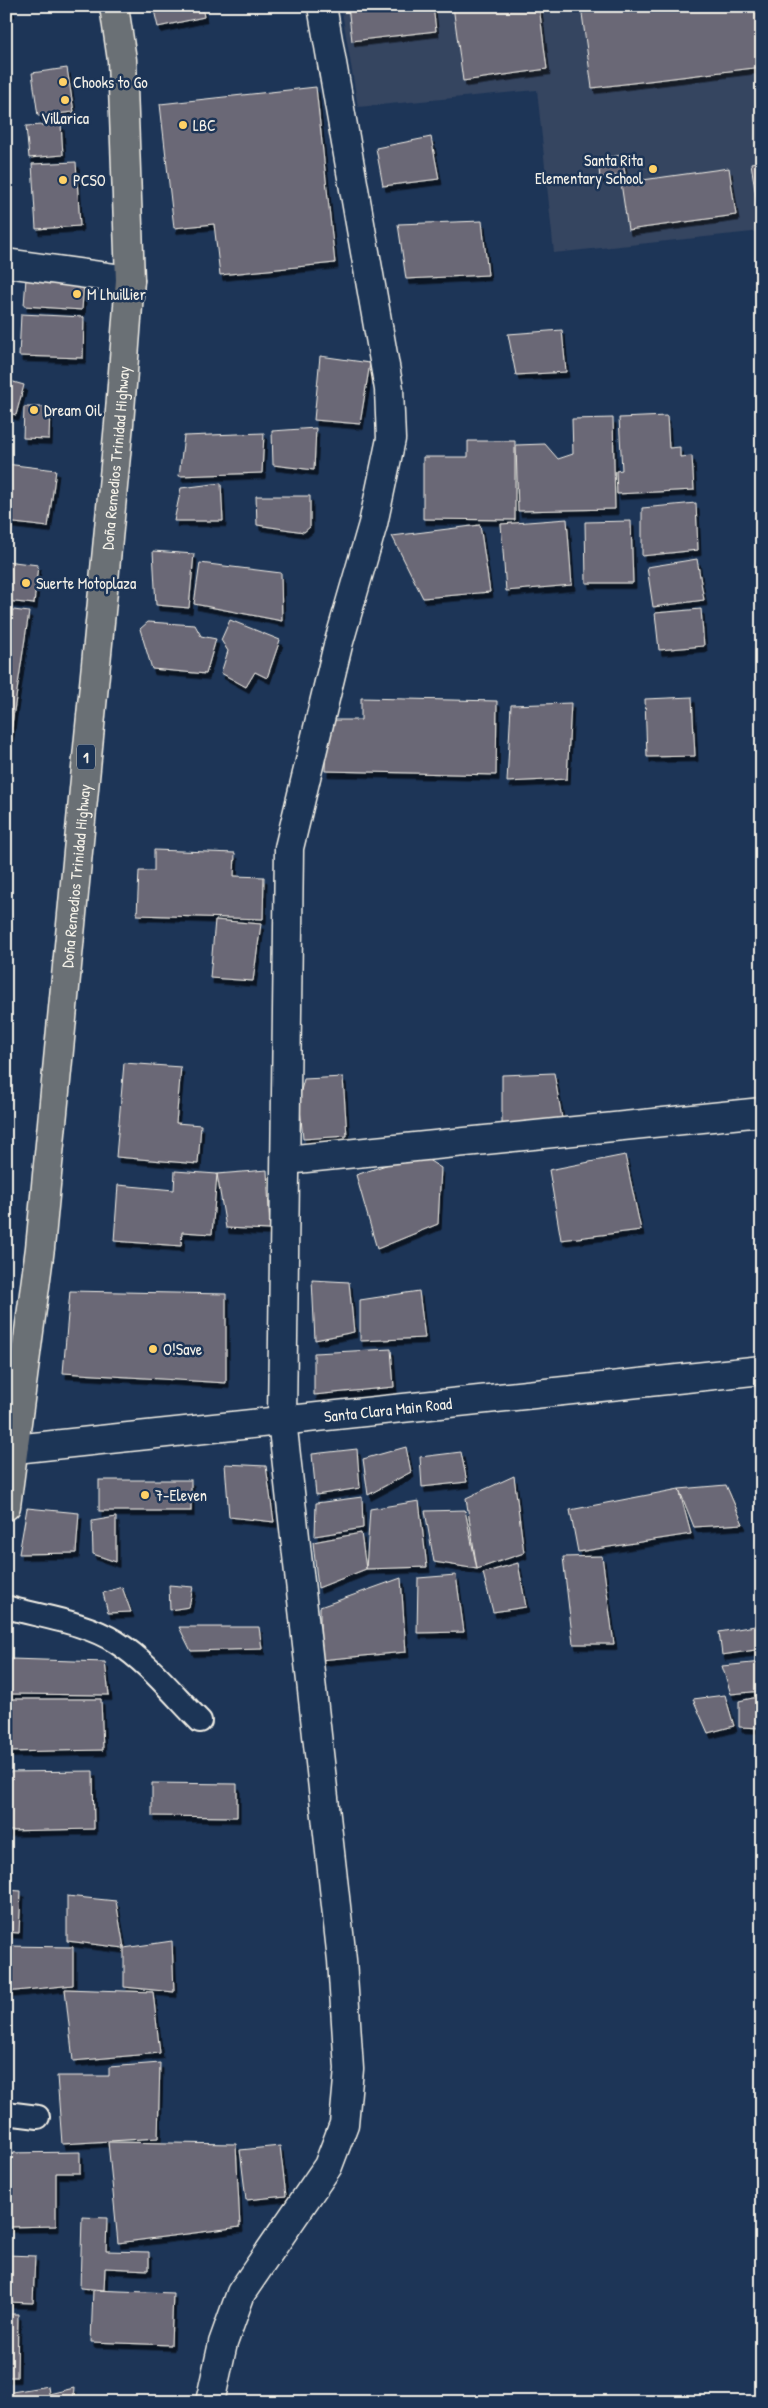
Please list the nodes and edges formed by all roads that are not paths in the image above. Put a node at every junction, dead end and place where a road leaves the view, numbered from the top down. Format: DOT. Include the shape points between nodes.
graph roads {
  1 [pos="114,6"];
  2 [pos="322,6"];
  3 [pos="6,263"];
  4 [pos="130,280"];
  5 [pos="762,1112"];
  6 [pos="286,1160"];
  7 [pos="762,1370"];
  8 [pos="15,1373"];
  9 [pos="282,1420"];
  10 [pos="15,1449"];
  11 [pos="6,1506"];
  12 [pos="6,1607"];
  13 [pos="200,1721"];
  14 [pos="6,2113"];
  15 [pos="38,2117"];
  16 [pos="210,2402"];
  1 -- 4 [label="highway, Doña Remedios Trinidad Highway / 1" via="122,60"];
  2 -- 6 [label="street" via="389,389 391,439 373,524 338,645 289,848"];
  3 -- 4 [label="street"];
  4 -- 8 [label="highway, Doña Remedios Trinidad Highway / 1" via="41,1238"];
  5 -- 6 [label="street"];
  6 -- 9 [label="street"];
  7 -- 9 [label="street, Santa Clara Main Road"];
  8 -- 10 [label="highway, Doña Remedios Trinidad Highway / 1"];
  9 -- 10 [label="street, Santa Clara Main Road"];
  9 -- 16 [label="street" via="342,1960 348,2069 344,2124 328,2166 241,2292 223,2343"];
  10 -- 11 [label="highway, Doña Remedios Trinidad Highway / 1"];
  12 -- 13 [label="lane" via="79,1626 116,1642 145,1665"];
  14 -- 15 [label="lane"];
}
